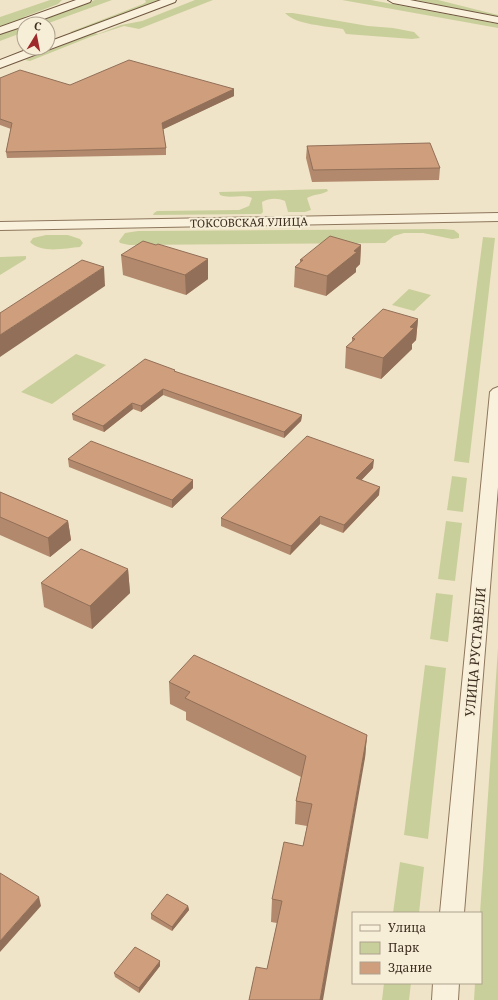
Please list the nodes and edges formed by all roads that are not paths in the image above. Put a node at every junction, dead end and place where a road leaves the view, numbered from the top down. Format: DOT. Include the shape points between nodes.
graph roads {
  1 [pos="86,0"];
  2 [pos="172,0"];
  3 [pos="393,0"];
  4 [pos="474,4"];
  5 [pos="498,11"];
  6 [pos="498,20"];
  7 [pos="0,31"];
  8 [pos="56,43"];
  9 [pos="21,56"];
  10 [pos="0,64"];
  11 [pos="498,217"];
  12 [pos="0,226"];
  13 [pos="498,392"];
  14 [pos="452,912"];
  15 [pos="446,984"];
  16 [pos="445,1000"];
  1 -- 7 [label="main road"];
  2 -- 8 [label="main road"];
  3 -- 6 [label="main road"];
  4 -- 5 [label="main road"];
  9 -- 10 [label="main road"];
  11 -- 12 [label="street, ТОКСОВСКАЯ УЛИЦА"];
  13 -- 14 [label="street, УЛИЦА РУСТАВЕЛИ"];
  15 -- 16 [label="street"];
}
